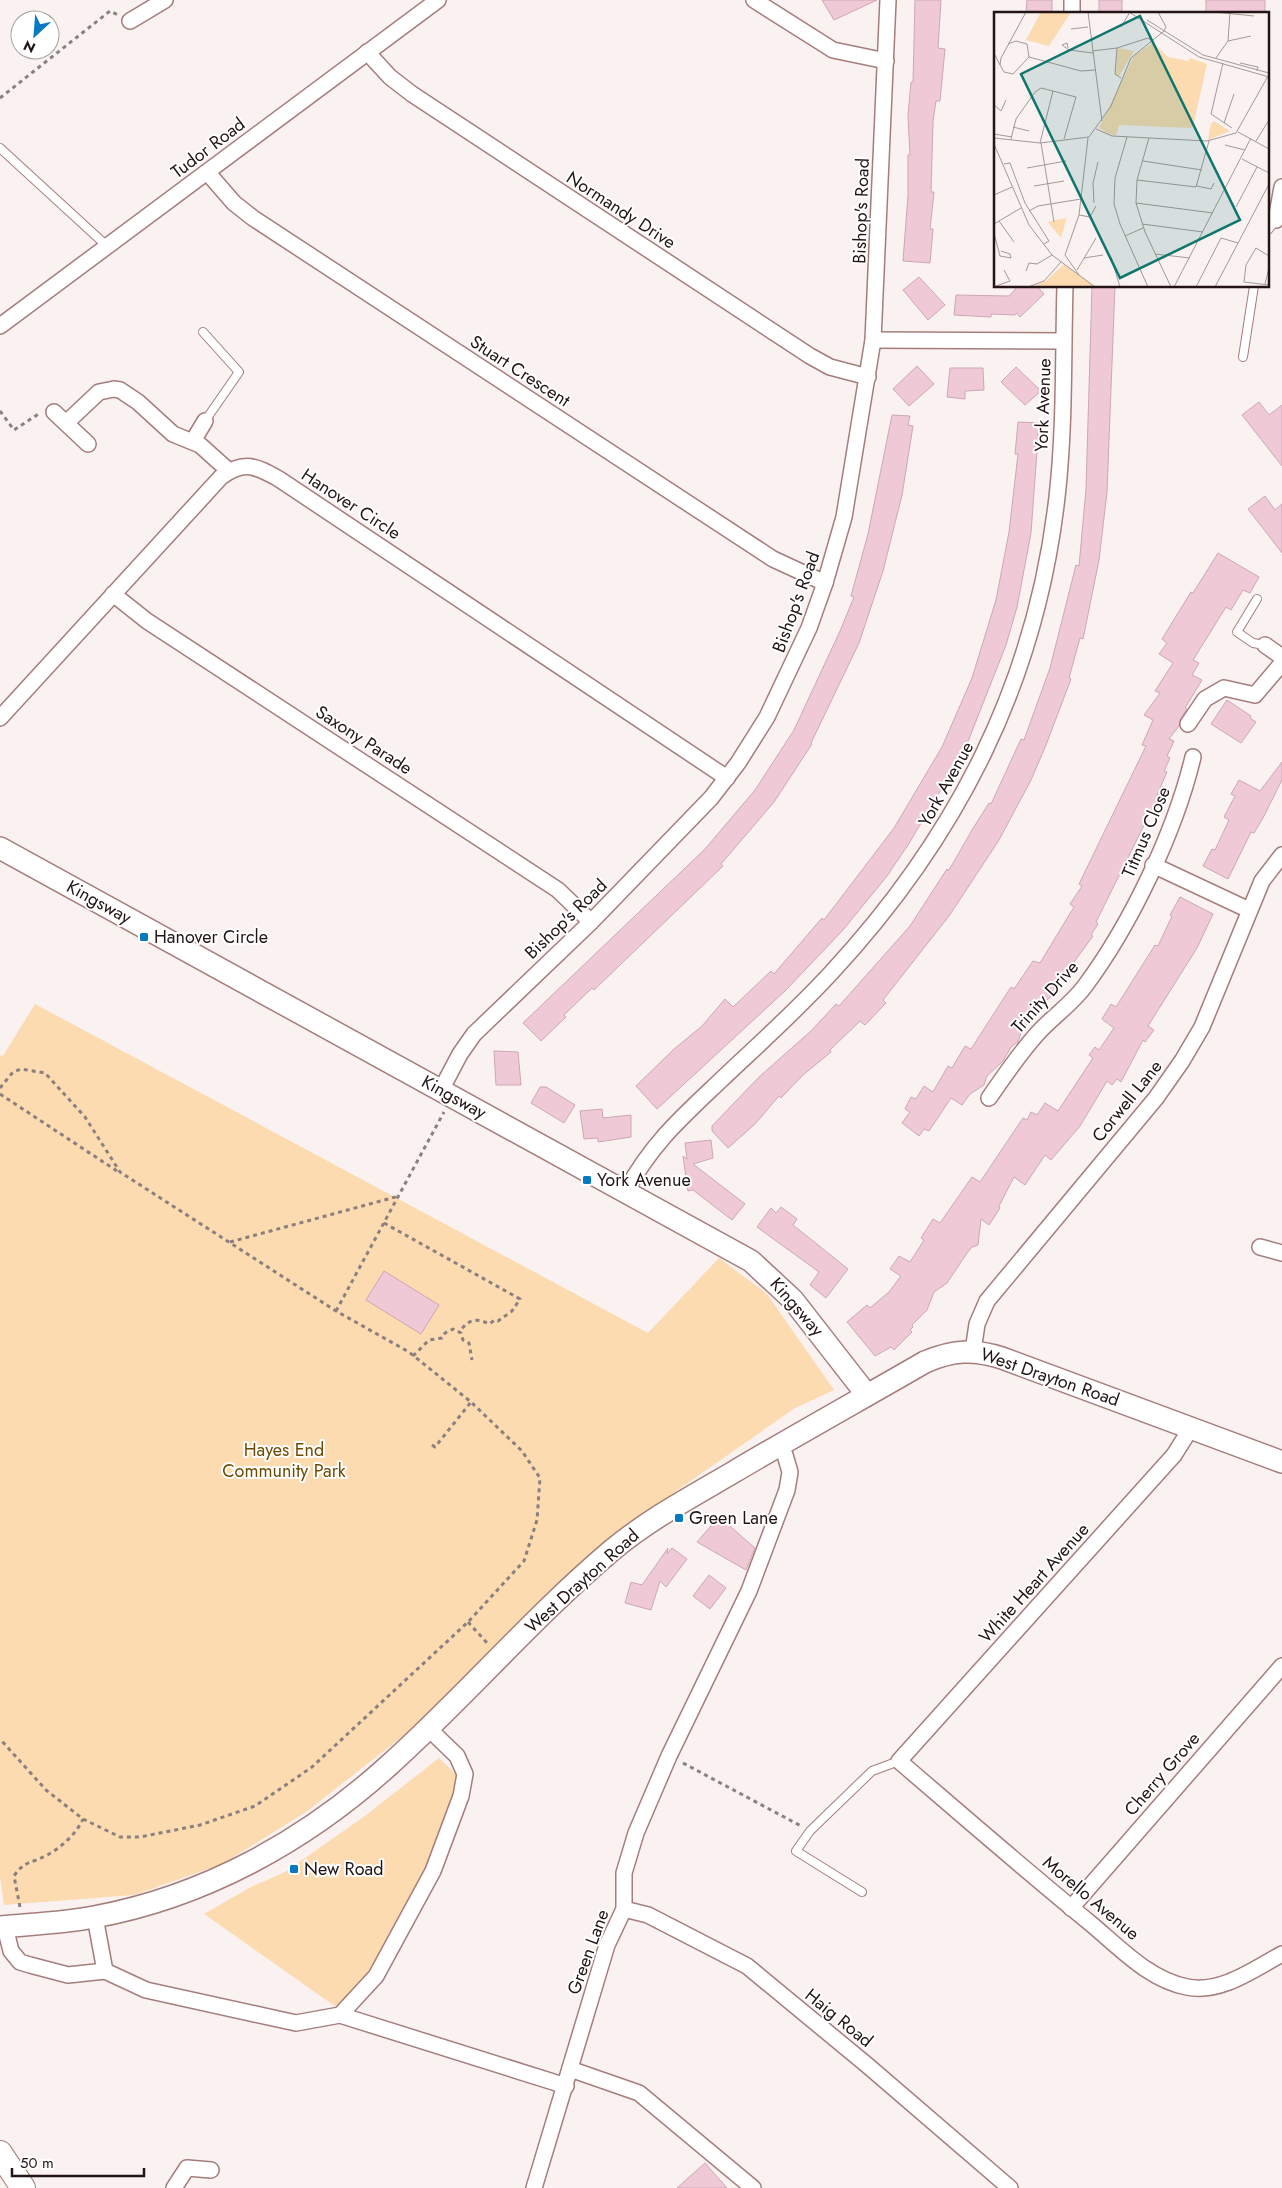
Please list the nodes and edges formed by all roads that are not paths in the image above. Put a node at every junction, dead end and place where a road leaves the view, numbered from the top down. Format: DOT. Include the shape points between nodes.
graph roads {
  1 [pos="165,0"];
  2 [pos="438,0"];
  3 [pos="754,0"];
  4 [pos="888,0"];
  5 [pos="130,21"];
  6 [pos="367,52"];
  7 [pos="886,61"];
  8 [pos="0,148"];
  9 [pos="206,172"];
  10 [pos="1277,193"];
  11 [pos="1272,225"];
  12 [pos="108,247"];
  13 [pos="1065,288"];
  14 [pos="1254,288"];
  15 [pos="0,326"];
  16 [pos="203,332"];
  17 [pos="873,340"];
  18 [pos="1063,341"];
  19 [pos="1243,357"];
  20 [pos="868,377"];
  21 [pos="54,412"];
  22 [pos="206,420"];
  23 [pos="66,423"];
  24 [pos="193,441"];
  25 [pos="88,444"];
  26 [pos="229,471"];
  27 [pos="825,583"];
  28 [pos="113,594"];
  29 [pos="1257,599"];
  30 [pos="1265,645"];
  31 [pos="1282,657"];
  32 [pos="1282,663"];
  33 [pos="0,718"];
  34 [pos="1188,724"];
  35 [pos="1193,757"];
  36 [pos="727,778"];
  37 [pos="0,848"];
  38 [pos="1282,855"];
  39 [pos="1153,865"];
  40 [pos="1250,910"];
  41 [pos="1127,920"];
  42 [pos="592,922"];
  43 [pos="447,1093"];
  44 [pos="989,1098"];
  45 [pos="626,1191"];
  46 [pos="1260,1247"];
  47 [pos="1282,1253"];
  48 [pos="973,1351"];
  49 [pos="867,1395"];
  50 [pos="1191,1428"];
  51 [pos="779,1445"];
  52 [pos="1282,1462"];
  53 [pos="1282,1666"];
  54 [pos="428,1728"];
  55 [pos="899,1761"];
  56 [pos="862,1892"];
  57 [pos="624,1908"];
  58 [pos="1071,1908"];
  59 [pos="95,1917"];
  60 [pos="9,1927"];
  61 [pos="1282,1954"];
  62 [pos="105,1971"];
  63 [pos="340,2015"];
  64 [pos="570,2069"];
  65 [pos="566,2086"];
  66 [pos="0,2153"];
  67 [pos="211,2170"];
  68 [pos="23,2188"];
  69 [pos="174,2188"];
  70 [pos="534,2188"];
  71 [pos="753,2188"];
  72 [pos="1010,2188"];
  1 -- 5 [label="street"];
  2 -- 6 [label="street, Tudor Road"];
  3 -- 7 [label="street" via="833,50"];
  4 -- 7 [label="street, Bishop's Road"];
  6 -- 9 [label="street, Tudor Road"];
  6 -- 20 [label="street, Normandy Drive" via="390,77 412,94 810,356 830,367"];
  7 -- 17 [label="street, Bishop's Road"];
  8 -- 12 [label="lane"];
  9 -- 12 [label="street, Tudor Road"];
  9 -- 27 [label="street, Stuart Crescent" via="252,218 773,560"];
  10 -- 11 [label="street"];
  12 -- 15 [label="street, Tudor Road"];
  13 -- 18 [label="street, York Avenue"];
  14 -- 19 [label="lane"];
  16 -- 22 [label="lane" via="239,372"];
  17 -- 18 [label="street"];
  17 -- 20 [label="street, Bishop's Road"];
  18 -- 45 [label="street, York Avenue" via="1059,470 1044,580 1021,666 976,774 928,853 878,919 798,1007 656,1144"];
  20 -- 27 [label="street, Bishop's Road" via="852,480"];
  21 -- 23 [label="street"];
  22 -- 24 [label="street"];
  23 -- 24 [label="street" via="92,396 114,389 127,394 173,434"];
  23 -- 25 [label="street"];
  24 -- 26 [label="street"];
  26 -- 28 [label="street"];
  26 -- 36 [label="street, Hanover Circle" via="250,466 279,479"];
  27 -- 36 [label="street, Bishop's Road" via="777,699"];
  28 -- 33 [label="street"];
  28 -- 42 [label="street, Saxony Parade" via="155,626 558,890"];
  29 -- 30 [label="lane" via="1237,632 1253,644"];
  30 -- 31 [label="street"];
  32 -- 34 [label="street" via="1255,695 1224,688 1205,699"];
  35 -- 39 [label="street, Titmus Close" via="1179,808"];
  36 -- 42 [label="street, Bishop's Road" via="694,818"];
  37 -- 43 [label="main road, Kingsway"];
  38 -- 40 [label="street, Corwell Lane" via="1262,881"];
  39 -- 40 [label="street"];
  39 -- 41 [label="street, Titmus Close"];
  40 -- 48 [label="street, Corwell Lane" via="1194,1044 1156,1098 987,1301 977,1324"];
  41 -- 44 [label="street, Trinity Drive" via="1085,986 1067,1008 1031,1040"];
  42 -- 43 [label="street, Bishop's Road" via="474,1034 460,1054"];
  43 -- 45 [label="main road, Kingsway"];
  45 -- 49 [label="main road, Kingsway" via="725,1246 768,1275 804,1313"];
  46 -- 47 [label="street"];
  48 -- 49 [label="main road, West Drayton Road" via="956,1351 936,1357"];
  48 -- 50 [label="main road, West Drayton Road" via="1029,1367"];
  49 -- 51 [label="main road, West Drayton Road"];
  50 -- 52 [label="main road, West Drayton Road"];
  50 -- 55 [label="street, White Heart Avenue" via="1174,1455"];
  51 -- 54 [label="main road, West Drayton Road" via="636,1532 576,1582"];
  51 -- 57 [label="street, Green Lane" via="790,1472 787,1490 749,1591 646,1808 629,1854 623,1889"];
  53 -- 58 [label="street, Cherry Grove"];
  54 -- 59 [label="main road, West Drayton Road" via="360,1790 282,1846 202,1885"];
  54 -- 63 [label="street" via="457,1756 465,1774 461,1796 432,1871 376,1976"];
  55 -- 56 [label="lane" via="872,1771 810,1831 796,1851"];
  55 -- 58 [label="street, Morello Avenue"];
  57 -- 64 [label="street, Green Lane" via="607,1945"];
  57 -- 72 [label="street, Haig Road" via="648,1915 747,1966"];
  58 -- 61 [label="street, Morello Avenue" via="1152,1973 1189,1988 1212,1988 1239,1978"];
  59 -- 60 [label="main road, West Drayton Road"];
  59 -- 62 [label="street"];
  60 -- 62 [label="street" via="11,1952 20,1962 68,1975"];
  62 -- 63 [label="street" via="146,1990 296,2023"];
  63 -- 65 [label="street"];
  64 -- 65 [label="street, Green Lane"];
  64 -- 71 [label="street" via="639,2092"];
  65 -- 70 [label="street"];
  66 -- 68 [label="main road"];
  67 -- 69 [label="street" via="187,2168"];
}
